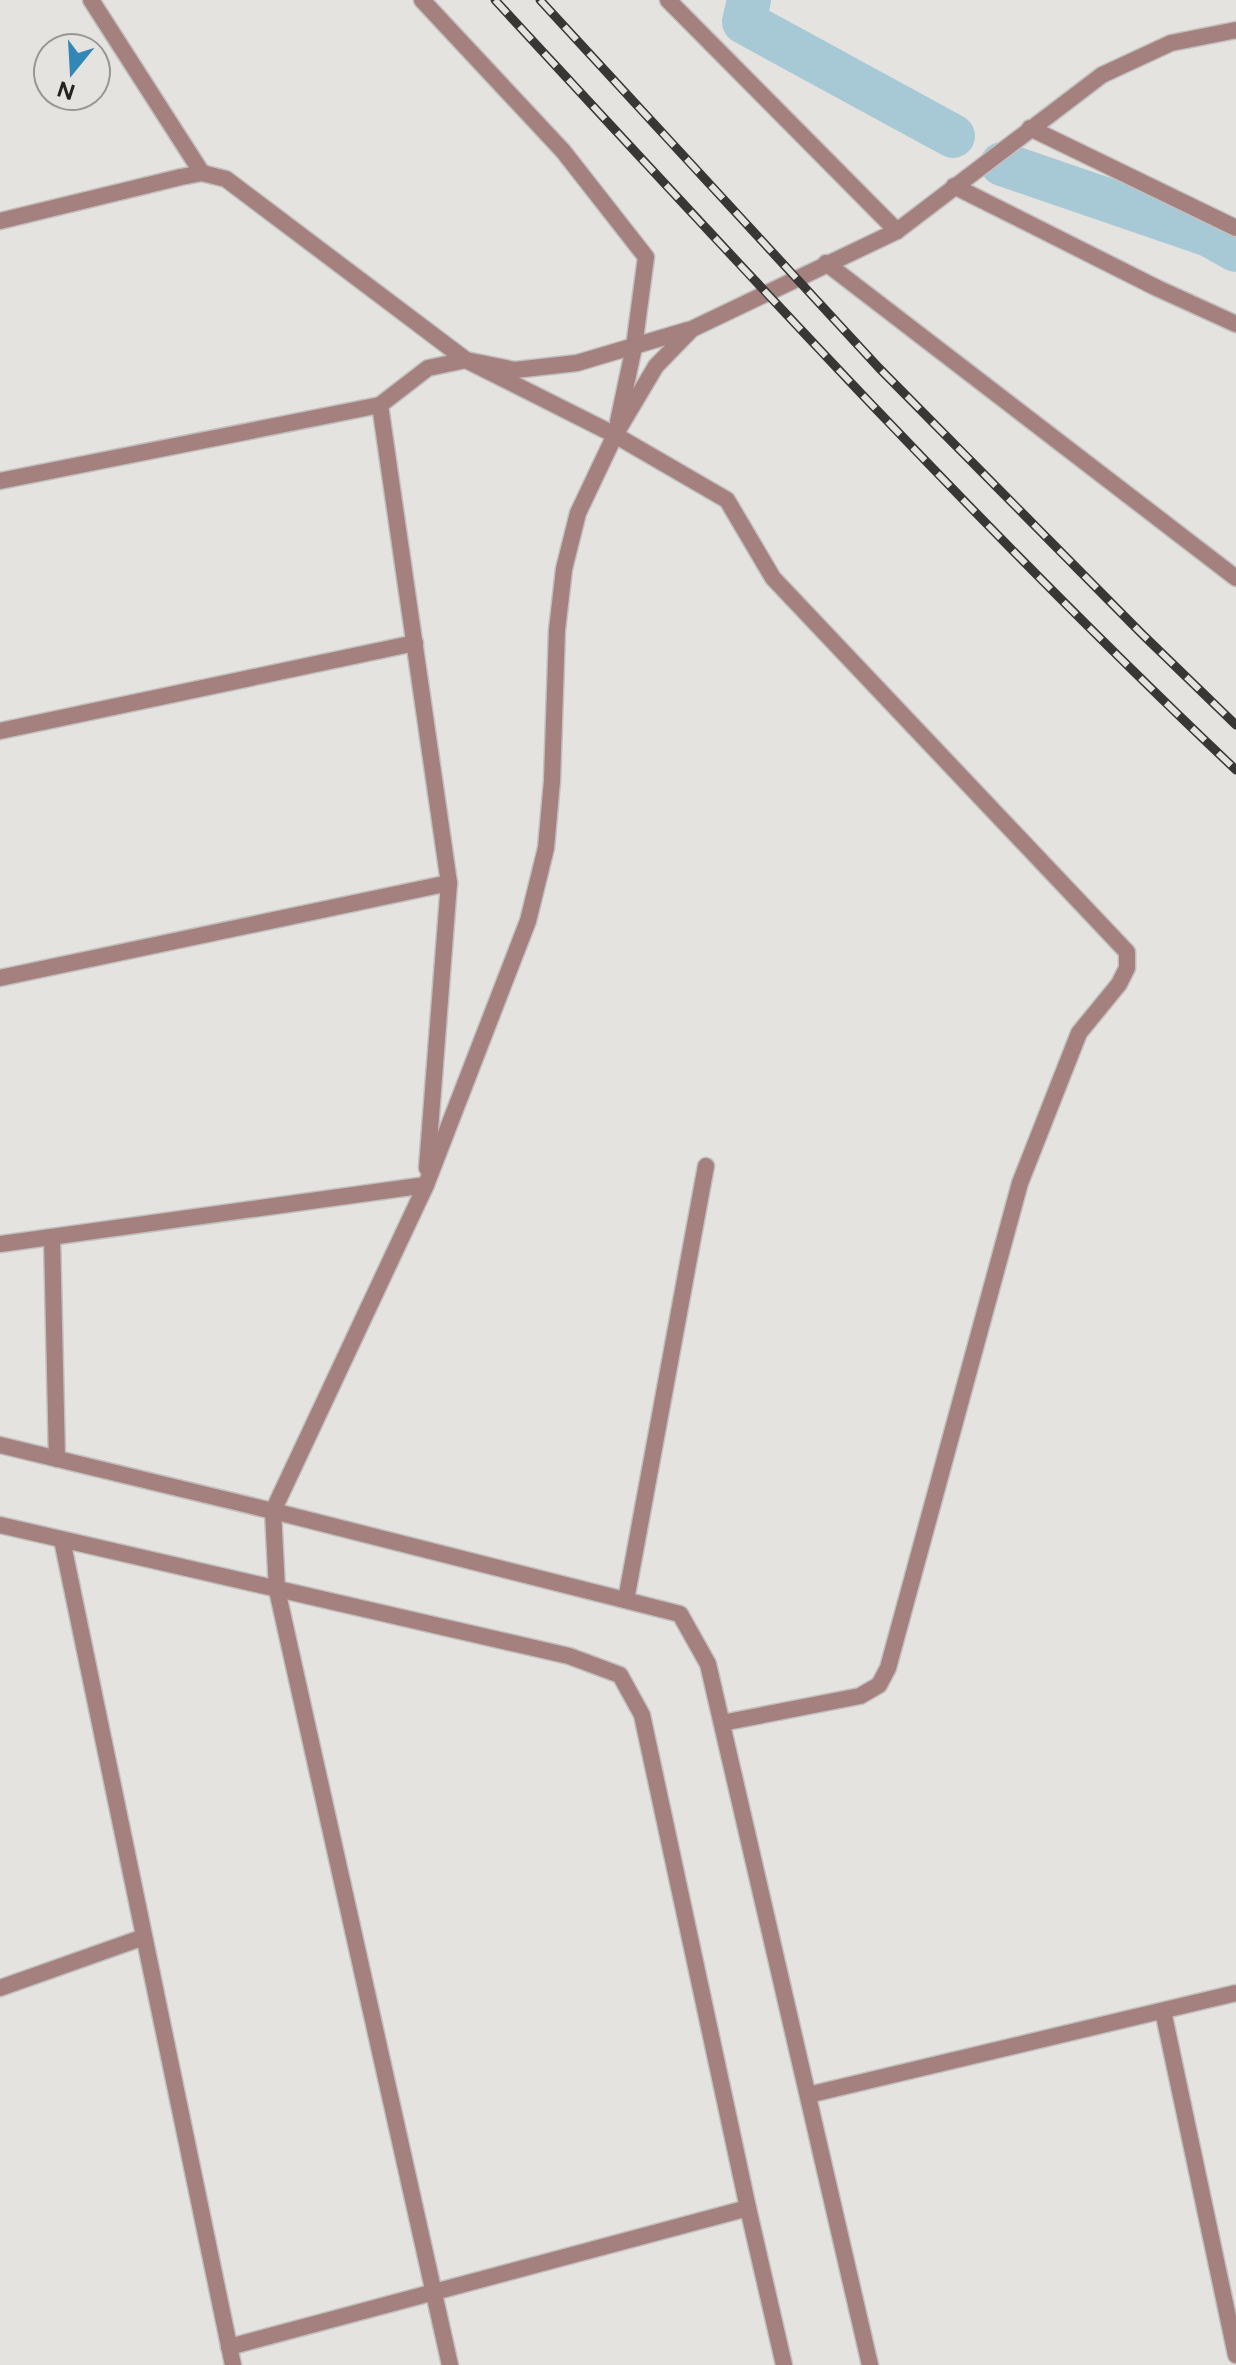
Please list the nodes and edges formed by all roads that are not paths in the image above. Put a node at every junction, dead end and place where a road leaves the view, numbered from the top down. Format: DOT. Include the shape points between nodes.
graph roads {
  1 [pos="91,0"];
  2 [pos="422,0"];
  3 [pos="672,2"];
  4 [pos="1236,30"];
  5 [pos="1030,128"];
  6 [pos="202,173"];
  7 [pos="954,186"];
  8 [pos="0,221"];
  9 [pos="1236,228"];
  10 [pos="897,231"];
  11 [pos="826,263"];
  12 [pos="1236,324"];
  13 [pos="692,329"];
  14 [pos="634,347"];
  15 [pos="466,360"];
  16 [pos="380,405"];
  17 [pos="615,435"];
  18 [pos="0,481"];
  19 [pos="1236,578"];
  20 [pos="415,643"];
  21 [pos="0,731"];
  22 [pos="449,883"];
  23 [pos="0,978"];
  24 [pos="706,1166"];
  25 [pos="426,1185"];
  26 [pos="52,1237"];
  27 [pos="0,1244"];
  28 [pos="0,1445"];
  29 [pos="57,1459"];
  30 [pos="273,1511"];
  31 [pos="0,1525"];
  32 [pos="62,1540"];
  33 [pos="277,1590"];
  34 [pos="626,1600"];
  35 [pos="722,1723"];
  36 [pos="144,1937"];
  37 [pos="0,1988"];
  38 [pos="1236,1993"];
  39 [pos="1163,2011"];
  40 [pos="808,2095"];
  41 [pos="748,2208"];
  42 [pos="434,2292"];
  43 [pos="229,2347"];
  44 [pos="1236,2355"];
  45 [pos="233,2365"];
  46 [pos="450,2365"];
  47 [pos="784,2365"];
  48 [pos="870,2365"];
  1 -- 6 [label="street"];
  2 -- 14 [label="street" via="563,151 646,257"];
  3 -- 10 [label="street"];
  4 -- 5 [label="street" via="1171,43 1102,75"];
  5 -- 7 [label="street"];
  5 -- 9 [label="street"];
  6 -- 8 [label="street"];
  6 -- 15 [label="street" via="226,179"];
  7 -- 10 [label="street"];
  7 -- 12 [label="street"];
  10 -- 11 [label="street"];
  11 -- 13 [label="street"];
  11 -- 19 [label="street"];
  13 -- 14 [label="street"];
  13 -- 17 [label="street" via="656,366"];
  14 -- 15 [label="street" via="577,363 515,370"];
  14 -- 17 [label="street"];
  15 -- 16 [label="street" via="428,368"];
  15 -- 17 [label="street"];
  16 -- 18 [label="street"];
  16 -- 20 [label="street"];
  17 -- 25 [label="street" via="578,513 564,569 546,848 528,921"];
  17 -- 35 [label="street" via="727,500 773,578 1127,952 1119,984 1079,1033 1020,1183 888,1668 879,1685 860,1696"];
  20 -- 21 [label="street"];
  20 -- 22 [label="street"];
  22 -- 23 [label="street"];
  22 -- 25 [label="street"];
  24 -- 34 [label="street"];
  25 -- 26 [label="street"];
  25 -- 30 [label="street"];
  26 -- 27 [label="street"];
  26 -- 29 [label="street"];
  28 -- 29 [label="street"];
  29 -- 30 [label="street"];
  30 -- 33 [label="street"];
  30 -- 34 [label="street"];
  31 -- 32 [label="street"];
  32 -- 33 [label="street"];
  32 -- 36 [label="street"];
  33 -- 41 [label="street" via="569,1656 620,1675 642,1715"];
  33 -- 42 [label="street"];
  34 -- 35 [label="street" via="680,1614 708,1664"];
  35 -- 40 [label="street"];
  36 -- 37 [label="street"];
  36 -- 43 [label="street"];
  38 -- 39 [label="street"];
  39 -- 40 [label="street"];
  39 -- 44 [label="street"];
  40 -- 48 [label="street"];
  41 -- 42 [label="street"];
  41 -- 47 [label="street"];
  42 -- 43 [label="street"];
  42 -- 46 [label="street"];
  43 -- 45 [label="street"];
}
